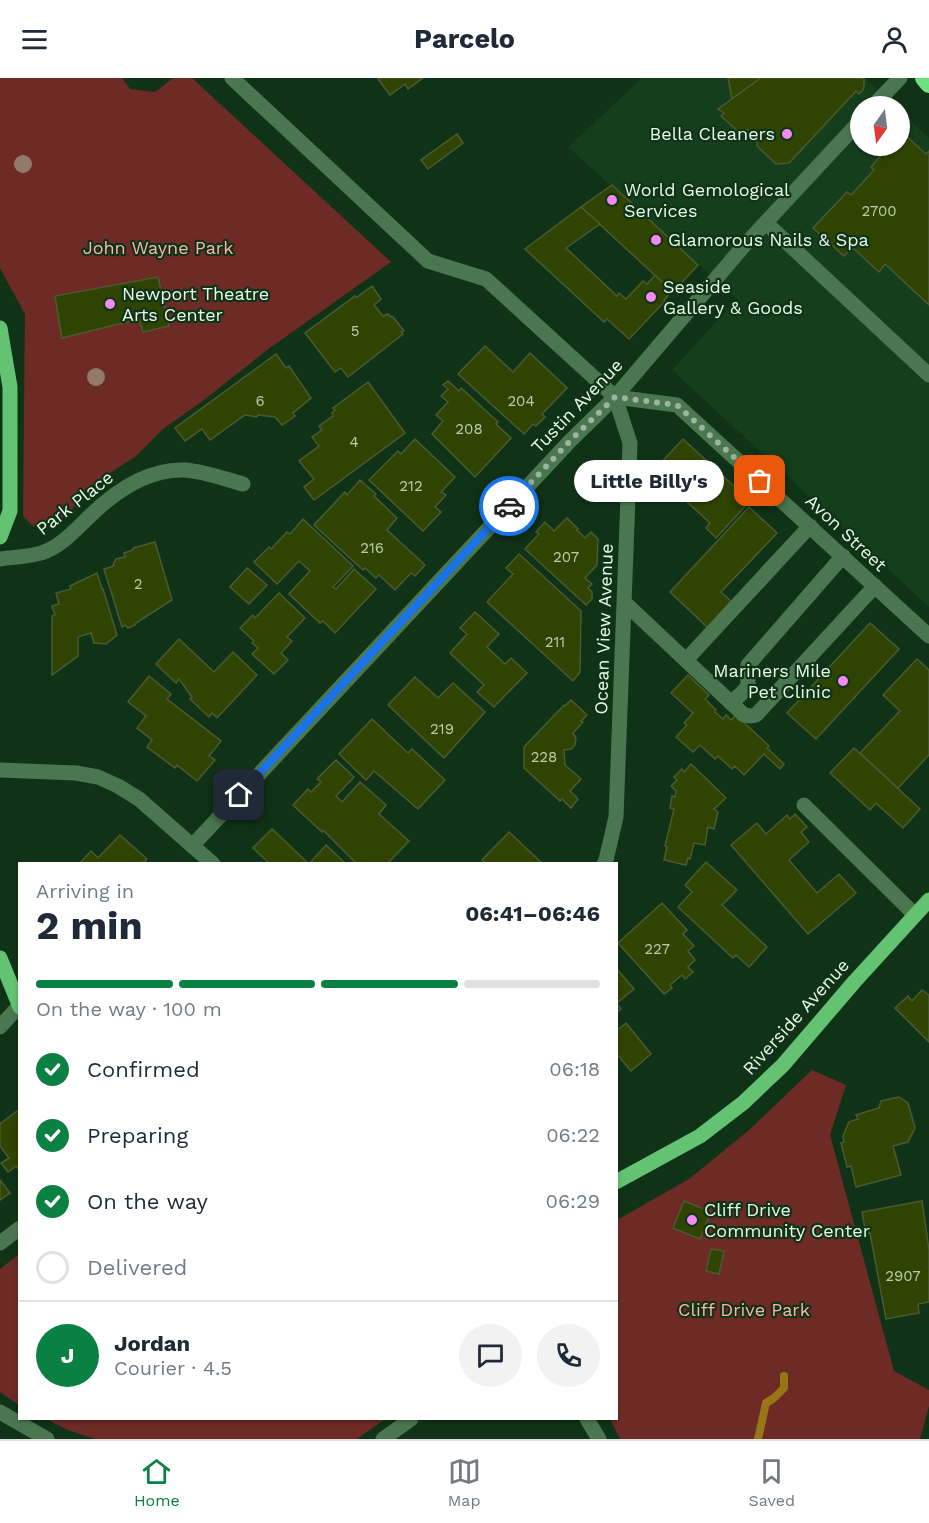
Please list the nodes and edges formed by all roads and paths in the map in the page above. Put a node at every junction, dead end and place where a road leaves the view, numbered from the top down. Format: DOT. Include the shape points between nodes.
graph roads {
  1 [pos="232,78"];
  2 [pos="900,78"];
  3 [pos="924,78"];
  4 [pos="929,84"];
  5 [pos="883,96"];
  6 [pos="850,132"];
  7 [pos="766,223"];
  8 [pos="1,334"];
  9 [pos="929,375"];
  10 [pos="615,397"];
  11 [pos="243,483"];
  12 [pos="810,526"];
  13 [pos="0,537"];
  14 [pos="843,556"];
  15 [pos="0,559"];
  16 [pos="875,586"];
  17 [pos="625,603"];
  18 [pos="929,636"];
  19 [pos="686,660"];
  20 [pos="731,703"];
  21 [pos="0,770"];
  22 [pos="804,805"];
  23 [pos="192,846"];
  24 [pos="211,862"];
  25 [pos="605,862"];
  26 [pos="929,900"];
  27 [pos="915,915"];
  28 [pos="0,958"];
  29 [pos="18,1004"];
  30 [pos="18,1008"];
  31 [pos="0,1027"];
  32 [pos="618,1181"];
  33 [pos="18,1229"];
  34 [pos="0,1242"];
  35 [pos="0,1412"];
  36 [pos="410,1420"];
  37 [pos="589,1420"];
  38 [pos="47,1439"];
  39 [pos="383,1439"];
  40 [pos="599,1439"];
  1 -- 10 [label="street" via="428,261 486,279"];
  2 -- 5 [label="street"];
  3 -- 4 [label="highway"];
  6 -- 7 [label="street, Tustin Avenue"];
  7 -- 9 [label="street"];
  7 -- 10 [label="street, Tustin Avenue"];
  8 -- 13 [label="main road" via="10,387 10,511"];
  10 -- 12 [label="street, Avon Street" via="677,405"];
  10 -- 17 [label="street, Ocean View Avenue" via="630,443"];
  10 -- 23 [label="street, Tustin Avenue"];
  11 -- 15 [label="street, Park Place" via="186,470 143,478 111,498 60,543 41,553"];
  12 -- 14 [label="street, Avon Street"];
  12 -- 19 [label="street"];
  14 -- 16 [label="street, Avon Street"];
  14 -- 20 [label="street" via="748,665 747,687"];
  16 -- 18 [label="street, Avon Street"];
  16 -- 20 [label="street" via="756,715 744,715"];
  17 -- 19 [label="street"];
  17 -- 25 [label="street, Ocean View Avenue" via="616,818"];
  19 -- 20 [label="street"];
  21 -- 23 [label="street" via="98,777 139,799"];
  22 -- 27 [label="street"];
  23 -- 24 [label="street"];
  26 -- 27 [label="main road, Riverside Avenue"];
  27 -- 32 [label="main road, Riverside Avenue" via="783,1065 743,1103 700,1136"];
  28 -- 29 [label="main road"];
  30 -- 31 [label="street"];
  33 -- 34 [label="street"];
  35 -- 38 [label="street"];
  36 -- 39 [label="street"];
  37 -- 40 [label="street"];
}
